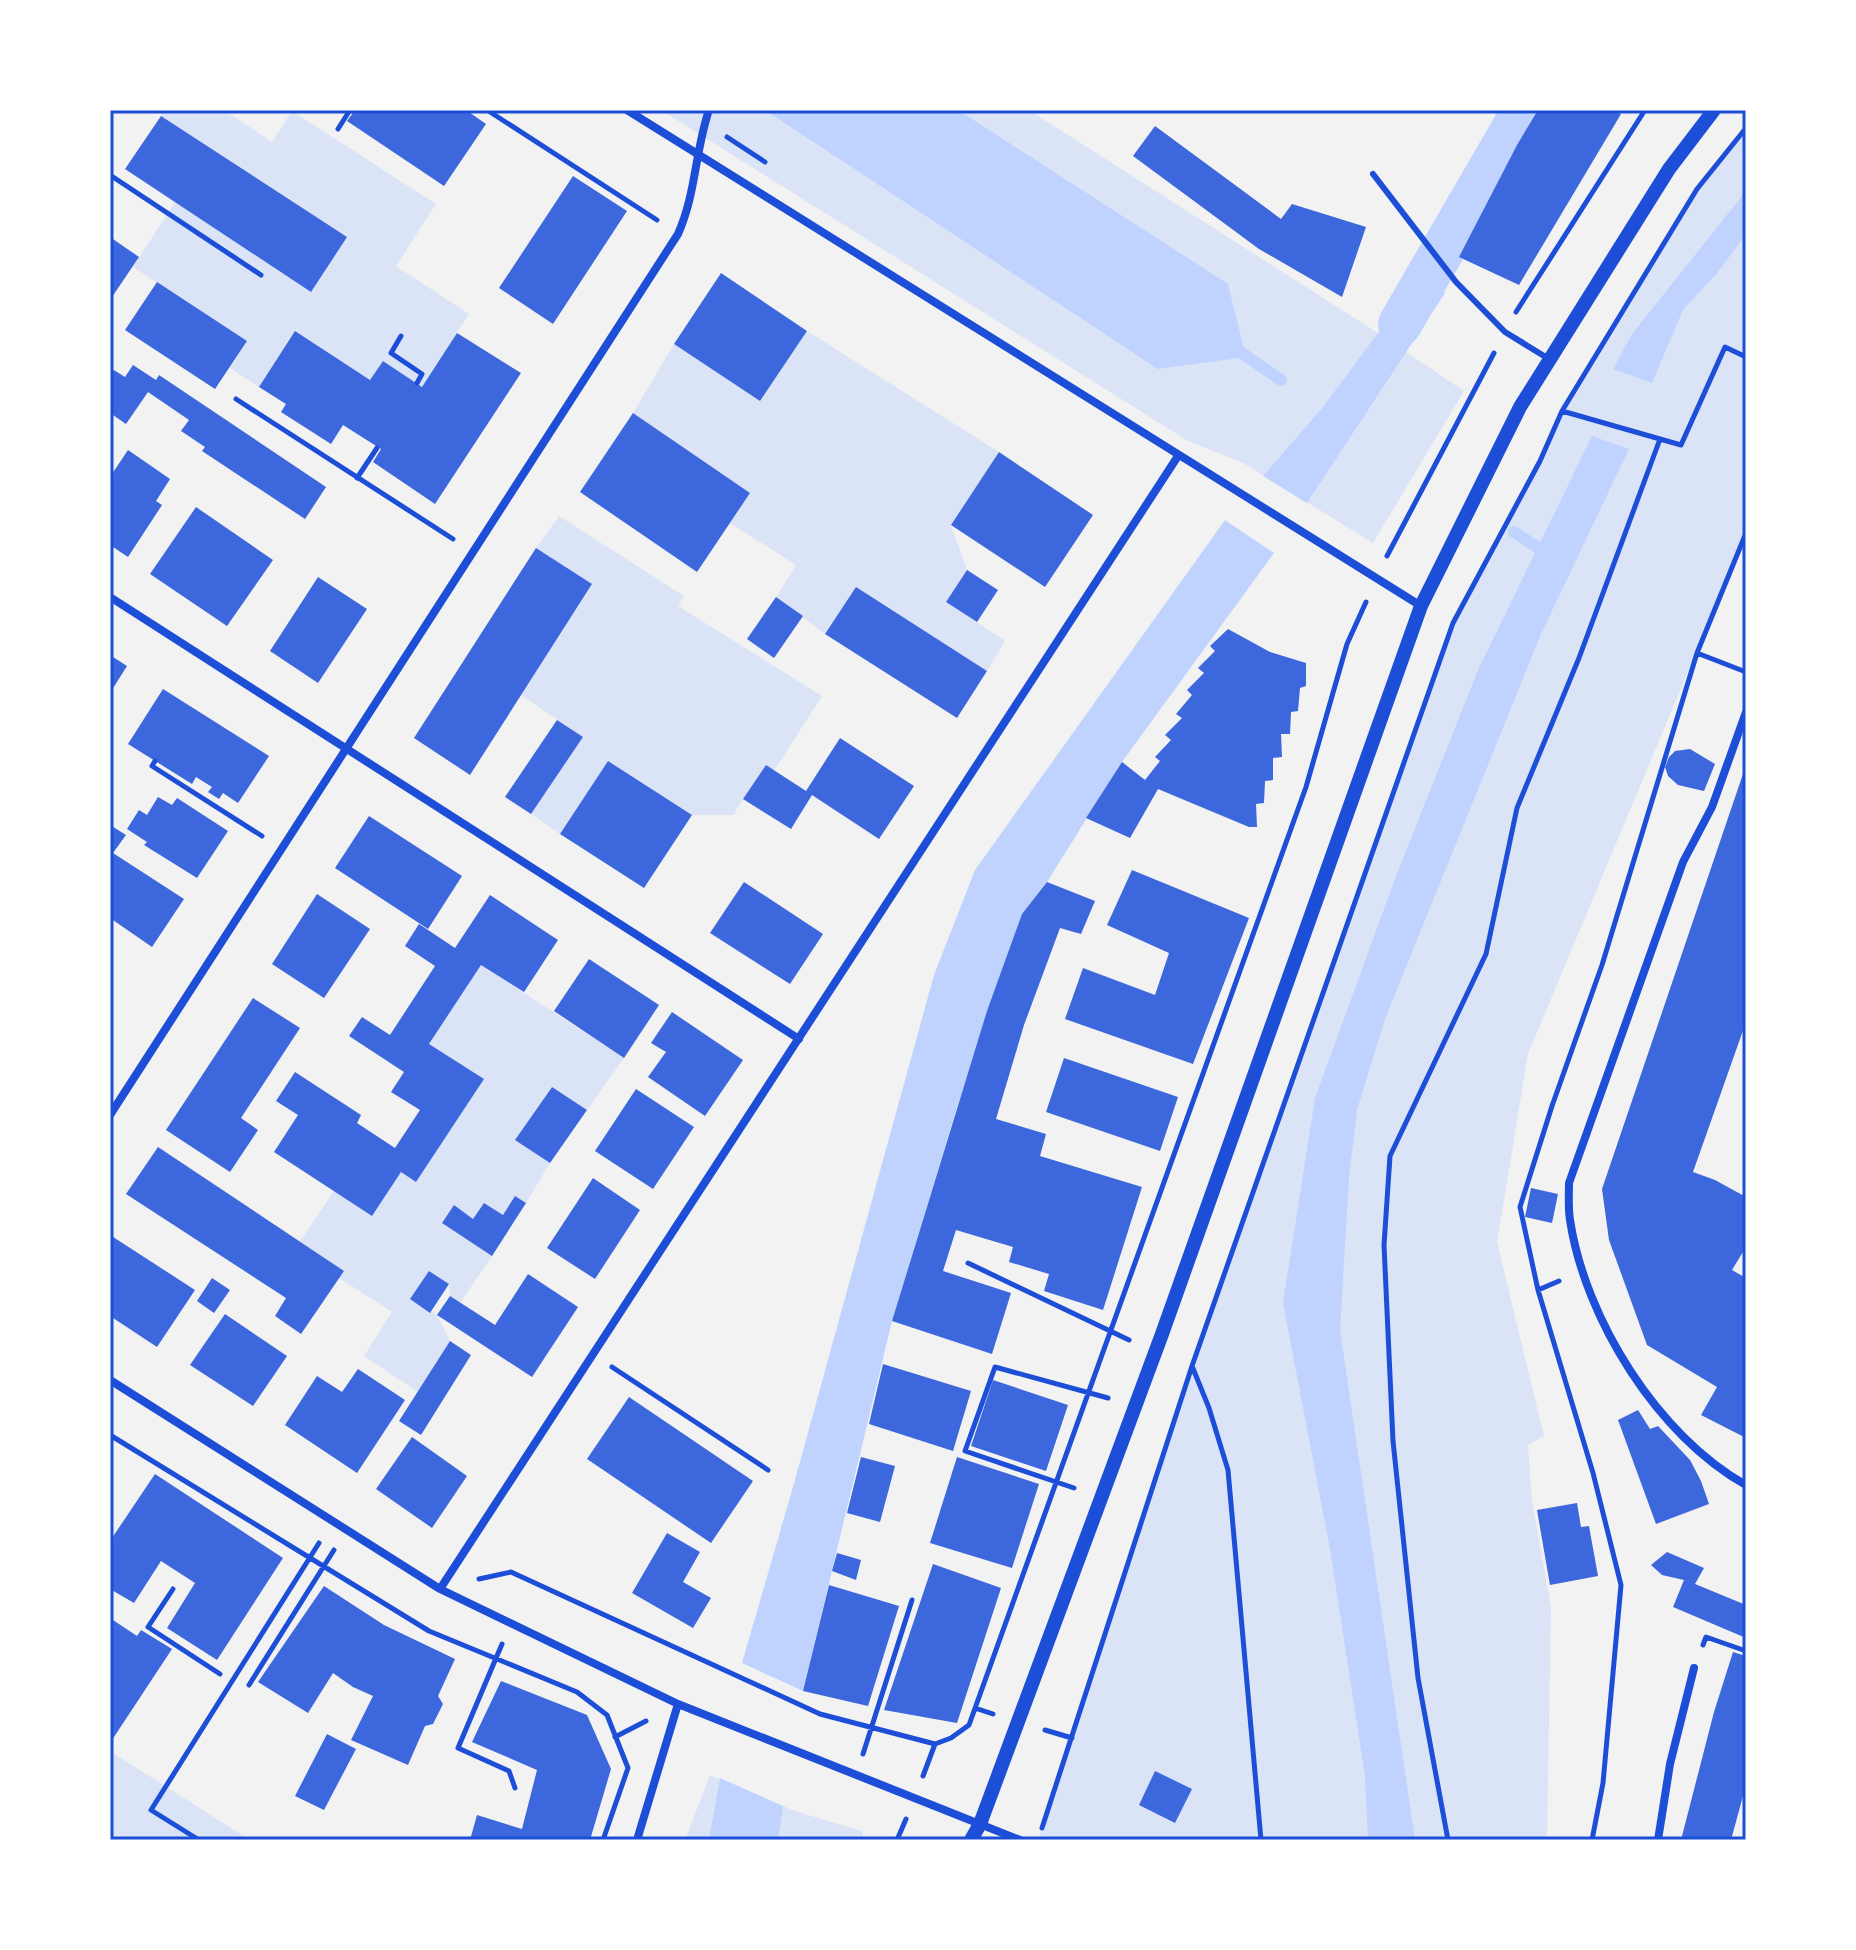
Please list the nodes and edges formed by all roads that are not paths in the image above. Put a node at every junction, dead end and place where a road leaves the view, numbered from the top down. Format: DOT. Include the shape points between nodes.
graph roads {
  1 [pos="627,110"];
  2 [pos="709,110"];
  3 [pos="1714,110"];
  4 [pos="697,155"];
  5 [pos="1373,174"];
  6 [pos="1549,359"];
  7 [pos="1178,456"];
  8 [pos="110,597"];
  9 [pos="1421,606"];
  10 [pos="1746,712"];
  11 [pos="347,749"];
  12 [pos="799,1039"];
  13 [pos="110,1115"];
  14 [pos="110,1380"];
  15 [pos="1746,1485"];
  16 [pos="440,1589"];
  17 [pos="1694,1668"];
  18 [pos="678,1704"];
  19 [pos="980,1824"];
  20 [pos="637,1840"];
  21 [pos="971,1840"];
  22 [pos="1020,1840"];
  23 [pos="1658,1840"];
  1 -- 4 [label="street"];
  2 -- 4 [label="street"];
  3 -- 6 [label="street" via="1669,169"];
  4 -- 7 [label="street"];
  4 -- 11 [label="street" via="690,208 678,234"];
  5 -- 6 [label="lane" via="1456,282 1505,332"];
  6 -- 9 [label="street"];
  7 -- 9 [label="street"];
  7 -- 12 [label="street"];
  8 -- 11 [label="street"];
  9 -- 19 [label="street" via="1156,1351"];
  10 -- 15 [label="street" via="1712,807 1683,862 1569,1183 1570,1218 1582,1270 1636,1380 1672,1427"];
  11 -- 12 [label="street"];
  11 -- 13 [label="street"];
  12 -- 16 [label="street"];
  14 -- 16 [label="street"];
  16 -- 18 [label="street"];
  17 -- 23 [label="street"];
  18 -- 19 [label="street"];
  18 -- 20 [label="street"];
  19 -- 21 [label="street"];
  19 -- 22 [label="street"];
}
